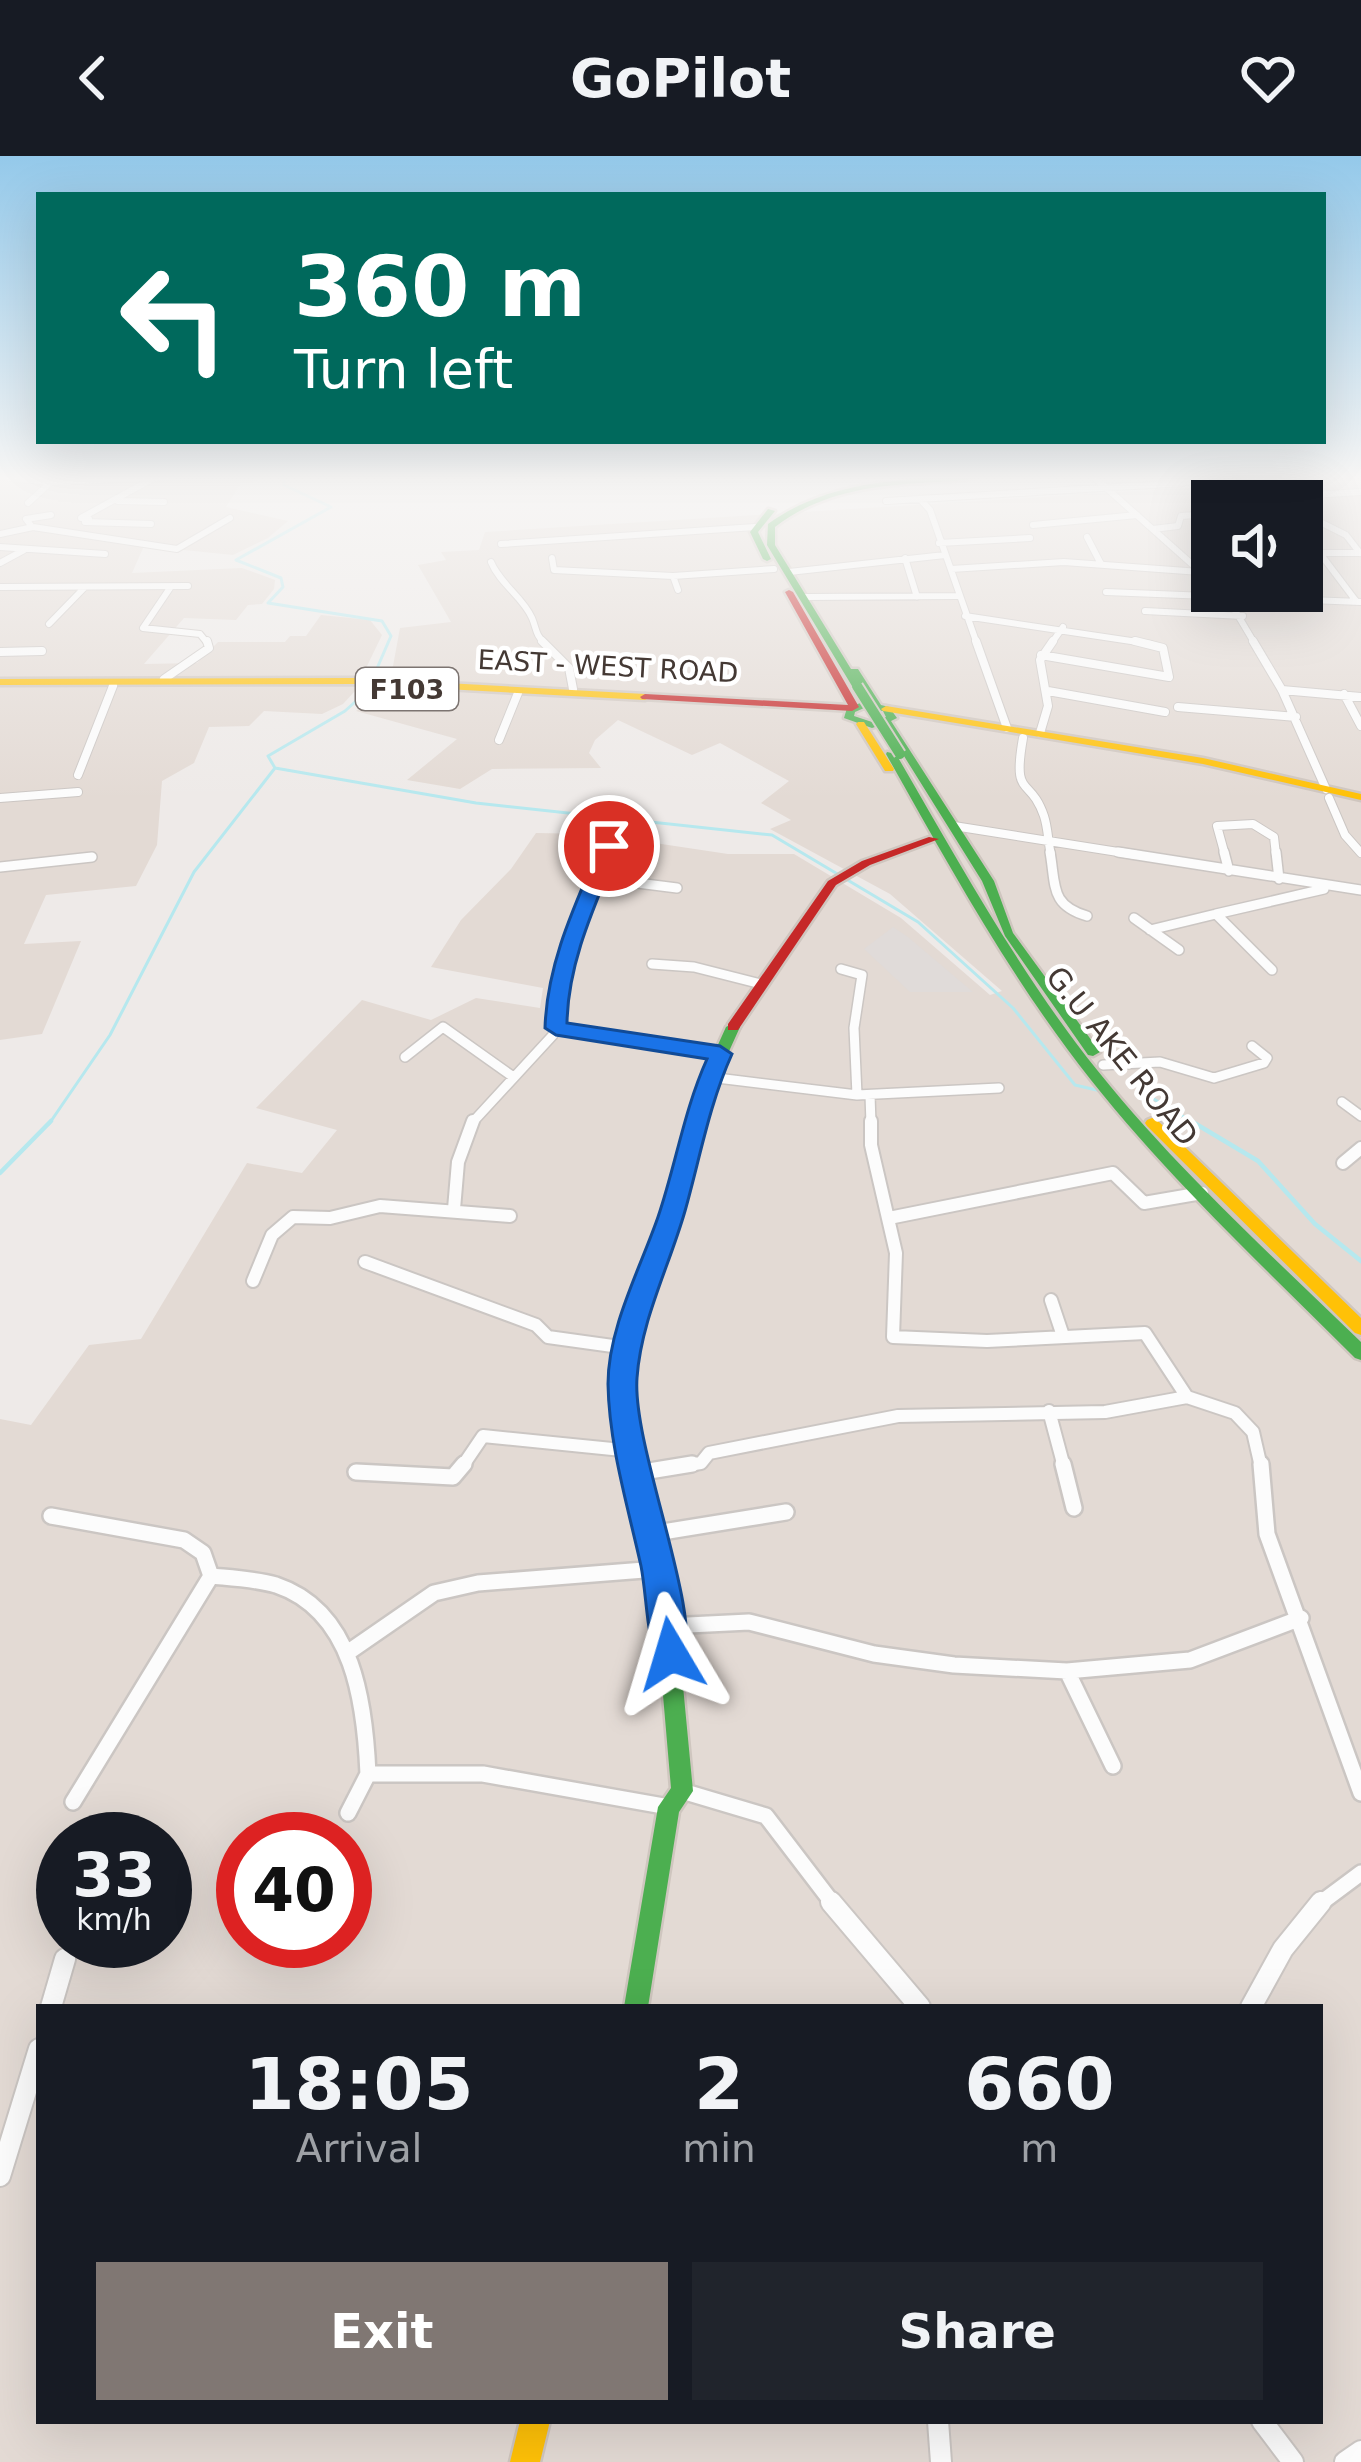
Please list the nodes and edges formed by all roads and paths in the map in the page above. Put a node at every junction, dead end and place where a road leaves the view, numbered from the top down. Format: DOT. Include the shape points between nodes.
graph roads {
  1 [pos="503,585"];
  2 [pos="676,585"];
  3 [pos="791,585"];
  4 [pos="913,585"];
  5 [pos="954,585"];
  6 [pos="0,586"];
  7 [pos="188,586"];
  8 [pos="12,587"];
  9 [pos="85,587"];
  10 [pos="170,587"];
  11 [pos="678,590"];
  12 [pos="1106,592"];
  13 [pos="1191,593"];
  14 [pos="798,594"];
  15 [pos="0,596"];
  16 [pos="957,596"];
  17 [pos="917,597"];
  18 [pos="1323,600"];
  19 [pos="1358,602"];
  20 [pos="1145,611"];
  21 [pos="1240,612"];
  22 [pos="965,616"];
  23 [pos="1243,616"];
  24 [pos="49,624"];
  25 [pos="1063,627"];
  26 [pos="42,651"];
  27 [pos="0,652"];
  28 [pos="1041,655"];
  29 [pos="164,679"];
  30 [pos="0,685"];
  31 [pos="113,686"];
  32 [pos="573,689"];
  33 [pos="1282,690"];
  34 [pos="1048,691"];
  35 [pos="518,693"];
  36 [pos="1344,694"];
  37 [pos="1361,697"];
  38 [pos="853,703"];
  39 [pos="1178,707"];
  40 [pos="1165,712"];
  41 [pos="885,714"];
  42 [pos="1296,718"];
  43 [pos="1361,726"];
  44 [pos="1024,733"];
  45 [pos="499,740"];
  46 [pos="78,775"];
  47 [pos="77,792"];
  48 [pos="1327,793"];
  49 [pos="0,798"];
  50 [pos="1361,801"];
  51 [pos="954,826"];
  52 [pos="933,839"];
  53 [pos="1052,842"];
  54 [pos="609,846"];
  55 [pos="1361,853"];
  56 [pos="92,857"];
  57 [pos="0,867"];
  58 [pos="1229,871"];
  59 [pos="598,878"];
  60 [pos="1279,879"];
  61 [pos="1335,886"];
  62 [pos="677,888"];
  63 [pos="1360,890"];
  64 [pos="1216,914"];
  65 [pos="1087,916"];
  66 [pos="1134,918"];
  67 [pos="1150,929"];
  68 [pos="1002,931"];
  69 [pos="1179,950"];
  70 [pos="652,964"];
  71 [pos="841,968"];
  72 [pos="1272,970"];
  73 [pos="761,984"];
  74 [pos="556,1028"];
  75 [pos="1252,1046"];
  76 [pos="720,1054"];
  77 [pos="405,1057"];
  78 [pos="1103,1065"];
  79 [pos="512,1076"];
  80 [pos="709,1077"];
  81 [pos="999,1088"];
  82 [pos="863,1095"];
  83 [pos="1342,1102"];
  84 [pos="1361,1116"];
  85 [pos="1361,1148"];
  86 [pos="1343,1163"];
  87 [pos="1202,1193"];
  88 [pos="454,1209"];
  89 [pos="510,1216"];
  90 [pos="890,1218"];
  91 [pos="364,1262"];
  92 [pos="253,1281"];
  93 [pos="1051,1300"];
  94 [pos="1361,1328"];
  95 [pos="1063,1336"];
  96 [pos="627,1348"];
  97 [pos="1361,1353"];
  98 [pos="1187,1397"];
  99 [pos="1048,1412"];
  100 [pos="632,1451"];
  101 [pos="356,1472"];
  102 [pos="637,1473"];
  103 [pos="1074,1508"];
  104 [pos="786,1511"];
  105 [pos="51,1516"];
  106 [pos="650,1534"];
  107 [pos="658,1569"];
  108 [pos="212,1576"];
  109 [pos="1301,1618"];
  110 [pos="668,1626"];
  111 [pos="350,1651"];
  112 [pos="1067,1671"];
  113 [pos="1113,1766"];
  114 [pos="368,1774"];
  115 [pos="682,1791"];
  116 [pos="1361,1793"];
  117 [pos="73,1802"];
  118 [pos="669,1807"];
  119 [pos="349,1812"];
  120 [pos="1361,1873"];
  121 [pos="63,1968"];
  122 [pos="52,2004"];
  123 [pos="637,2004"];
  124 [pos="917,2004"];
  125 [pos="1253,2004"];
  126 [pos="36,2059"];
  127 [pos="0,2176"];
  128 [pos="534,2424"];
  129 [pos="938,2424"];
  130 [pos="1264,2424"];
  131 [pos="1361,2451"];
  132 [pos="525,2462"];
  133 [pos="941,2462"];
  134 [pos="1293,2462"];
  135 [pos="1346,2462"];
  1 -- 32 [label="street" via="568,668"];
  2 -- 11 [label="street"];
  3 -- 14 [label="main road"];
  4 -- 17 [label="street"];
  5 -- 16 [label="street"];
  6 -- 8 [label="street"];
  7 -- 10 [label="street"];
  8 -- 9 [label="street"];
  8 -- 15 [label="street"];
  9 -- 10 [label="street"];
  9 -- 24 [label="street"];
  10 -- 29 [label="street" via="142,628 200,634 208,648"];
  12 -- 13 [label="street"];
  14 -- 17 [label="street"];
  14 -- 38 [label="main road"];
  14 -- 41 [label="main road"];
  16 -- 17 [label="street"];
  16 -- 22 [label="street"];
  18 -- 19 [label="street"];
  20 -- 23 [label="street"];
  21 -- 23 [label="street"];
  22 -- 25 [label="street"];
  22 -- 44 [label="street"];
  23 -- 33 [label="street"];
  25 -- 28 [label="street"];
  25 -- 28 [label="street" via="1158,645 1169,677"];
  26 -- 27 [label="street"];
  28 -- 34 [label="street"];
  29 -- 30 [label="main road, EAST - WEST ROAD / F103"];
  29 -- 32 [label="main road, EAST - WEST ROAD / F103"];
  30 -- 31 [label="main road, EAST - WEST ROAD / F103"];
  31 -- 35 [label="main road, EAST - WEST ROAD / F103"];
  31 -- 46 [label="street"];
  32 -- 38 [label="main road, EAST - WEST ROAD / F103"];
  33 -- 36 [label="street"];
  33 -- 42 [label="street"];
  34 -- 40 [label="street"];
  34 -- 44 [label="street"];
  35 -- 38 [label="main road, EAST - WEST ROAD / F103"];
  35 -- 45 [label="street"];
  36 -- 37 [label="street"];
  36 -- 43 [label="street"];
  38 -- 41 [label="main road, F103"];
  38 -- 52 [label="main road"];
  38 -- 68 [label="main road, bridge" via="896,754"];
  39 -- 42 [label="street"];
  41 -- 44 [label="main road, F103"];
  41 -- 51 [label="main road"];
  42 -- 48 [label="street"];
  44 -- 48 [label="main road, F103"];
  44 -- 53 [label="street" via="1017,771"];
  47 -- 49 [label="street"];
  48 -- 50 [label="main road, F103"];
  48 -- 55 [label="street"];
  51 -- 53 [label="street"];
  51 -- 68 [label="main road" via="998,901"];
  52 -- 68 [label="main road"];
  52 -- 73 [label="main road" via="832,883"];
  53 -- 58 [label="street"];
  53 -- 65 [label="street" via="1059,902"];
  54 -- 59 [label="street"];
  56 -- 57 [label="street"];
  58 -- 60 [label="street"];
  58 -- 60 [label="street" via="1217,826 1246,823 1274,837"];
  59 -- 62 [label="street"];
  59 -- 74 [label="street" via="572,938"];
  60 -- 61 [label="street"];
  61 -- 63 [label="street"];
  61 -- 64 [label="street"];
  64 -- 67 [label="street"];
  64 -- 72 [label="street"];
  66 -- 67 [label="street"];
  67 -- 69 [label="street"];
  68 -- 78 [label="main road"];
  68 -- 87 [label="main road, G.U AKE ROAD" via="1064,1035"];
  70 -- 73 [label="street"];
  71 -- 82 [label="street" via="862,975 854,1028"];
  73 -- 76 [label="main road"];
  74 -- 76 [label="street"];
  74 -- 79 [label="street"];
  75 -- 78 [label="street" via="1264,1063 1214,1078 1160,1062"];
  76 -- 80 [label="main road"];
  77 -- 79 [label="street" via="443,1027"];
  78 -- 94 [label="main road" via="1222,1195"];
  79 -- 88 [label="street" via="465,1132 455,1159"];
  80 -- 82 [label="street"];
  80 -- 96 [label="main road"];
  81 -- 82 [label="street"];
  82 -- 90 [label="street"];
  83 -- 84 [label="street"];
  85 -- 86 [label="street"];
  87 -- 90 [label="street" via="1144,1203 1113,1172"];
  87 -- 97 [label="main road, G.U AKE ROAD"];
  88 -- 89 [label="street"];
  88 -- 92 [label="street" via="380,1206 293,1217 272,1235"];
  90 -- 95 [label="street" via="892,1337"];
  91 -- 96 [label="street" via="548,1336"];
  93 -- 95 [label="street"];
  95 -- 98 [label="street" via="1145,1334"];
  96 -- 100 [label="main road" via="622,1380"];
  98 -- 99 [label="street" via="1105,1412"];
  98 -- 109 [label="street" via="1235,1413 1253,1432 1267,1534"];
  99 -- 102 [label="street" via="898,1416"];
  99 -- 103 [label="street"];
  100 -- 101 [label="street" via="483,1436 453,1478"];
  100 -- 102 [label="main road"];
  102 -- 106 [label="main road"];
  104 -- 106 [label="street"];
  105 -- 108 [label="street" via="184,1540 203,1553"];
  106 -- 107 [label="main road"];
  107 -- 110 [label="main road"];
  107 -- 111 [label="street" via="478,1583 434,1594"];
  108 -- 111 [label="street" via="285,1588"];
  108 -- 117 [label="street"];
  109 -- 112 [label="street" via="1190,1660"];
  109 -- 116 [label="street"];
  110 -- 112 [label="street" via="749,1622 874,1654"];
  110 -- 115 [label="main road"];
  111 -- 114 [label="street"];
  112 -- 113 [label="street"];
  114 -- 118 [label="street" via="483,1774"];
  114 -- 119 [label="street"];
  115 -- 118 [label="main road"];
  115 -- 124 [label="street" via="766,1816"];
  118 -- 123 [label="main road"];
  120 -- 125 [label="street" via="1299,1922"];
  121 -- 122 [label="street"];
  126 -- 127 [label="street"];
  128 -- 132 [label="main road"];
  129 -- 133 [label="street"];
  130 -- 134 [label="street"];
  131 -- 135 [label="street"];
}
